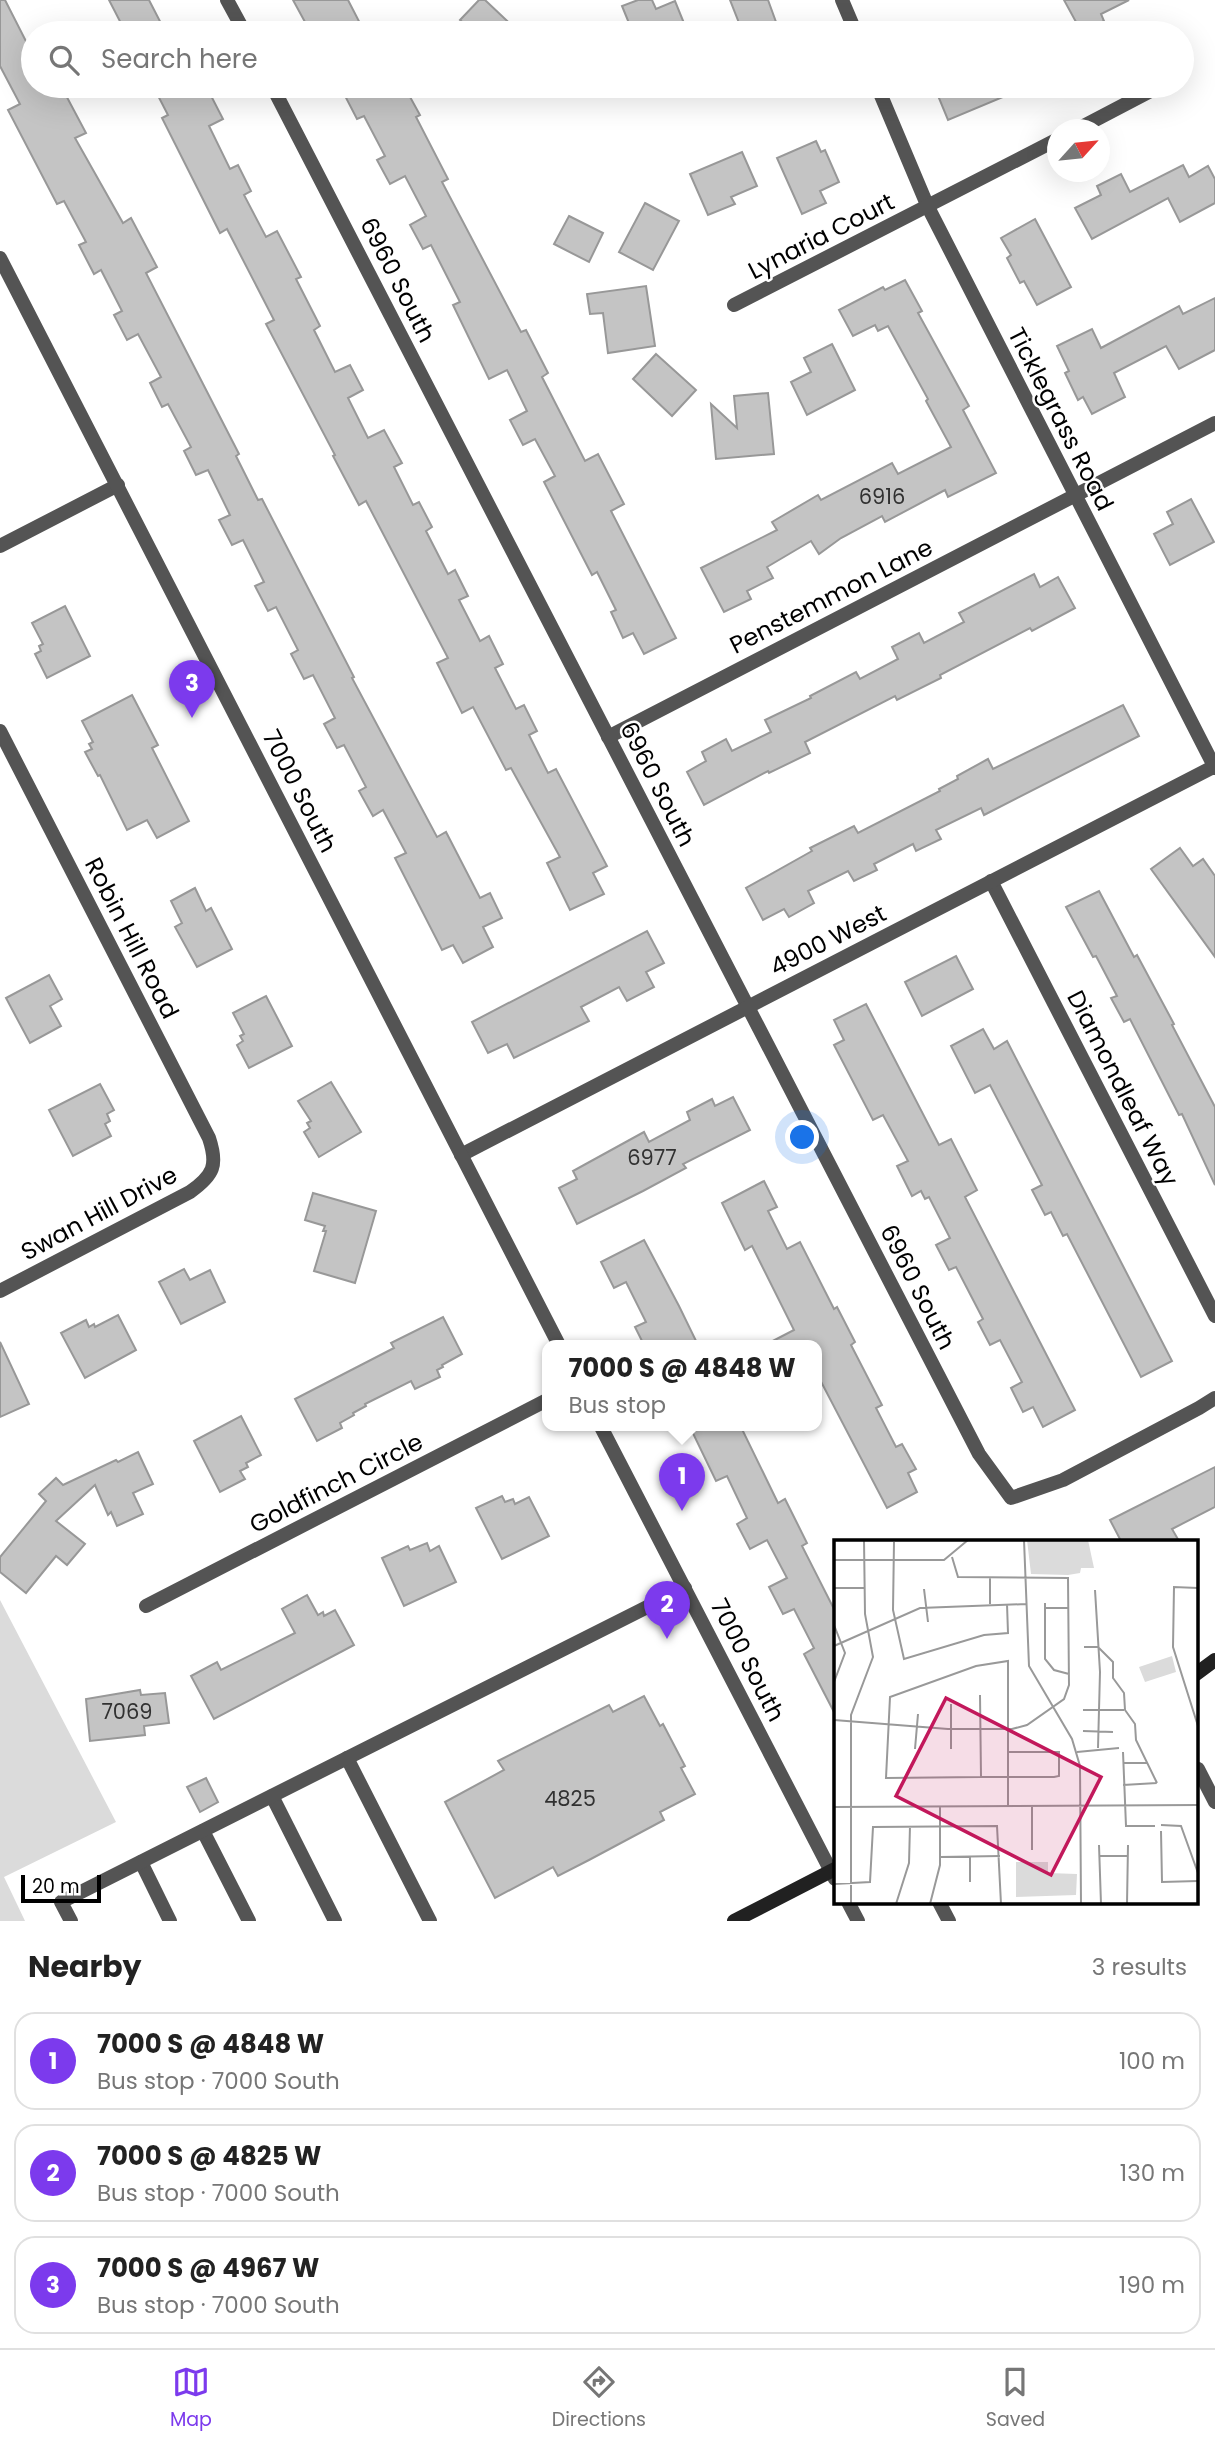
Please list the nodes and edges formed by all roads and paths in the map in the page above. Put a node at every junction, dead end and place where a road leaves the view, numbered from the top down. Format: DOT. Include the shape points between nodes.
graph roads {
  1 [pos="228,0"];
  2 [pos="842,0"];
  3 [pos="239,21"];
  4 [pos="851,21"];
  5 [pos="278,98"];
  6 [pos="882,98"];
  7 [pos="1137,98"];
  8 [pos="1097,119"];
  9 [pos="1047,145"];
  10 [pos="928,207"];
  11 [pos="0,258"];
  12 [pos="734,305"];
  13 [pos="1215,423"];
  14 [pos="118,485"];
  15 [pos="1075,495"];
  16 [pos="0,546"];
  17 [pos="0,731"];
  18 [pos="608,737"];
  19 [pos="1215,767"];
  20 [pos="991,881"];
  21 [pos="748,1007"];
  22 [pos="461,1155"];
  23 [pos="214,1168"];
  24 [pos="0,1290"];
  25 [pos="1215,1316"];
  26 [pos="556,1340"];
  27 [pos="1215,1398"];
  28 [pos="542,1403"];
  29 [pos="603,1431"];
  30 [pos="685,1588"];
  31 [pos="146,1606"];
  32 [pos="1215,1660"];
  33 [pos="1198,1673"];
  34 [pos="347,1758"];
  35 [pos="1198,1772"];
  36 [pos="272,1796"];
  37 [pos="1215,1802"];
  38 [pos="203,1831"];
  39 [pos="141,1862"];
  40 [pos="834,1873"];
  41 [pos="849,1904"];
  42 [pos="940,1904"];
  43 [pos="71,1921"];
  44 [pos="170,1921"];
  45 [pos="249,1921"];
  46 [pos="335,1921"];
  47 [pos="430,1921"];
  48 [pos="734,1921"];
  49 [pos="858,1921"];
  50 [pos="949,1921"];
  1 -- 3 [label="street"];
  2 -- 4 [label="street"];
  5 -- 18 [label="street, 6960 South"];
  6 -- 10 [label="street, Ticklegrass Road"];
  7 -- 8 [label="street"];
  9 -- 10 [label="street, Lynaria Court"];
  10 -- 12 [label="street, Lynaria Court"];
  10 -- 15 [label="street, Ticklegrass Road"];
  11 -- 14 [label="street, 7000 South"];
  13 -- 15 [label="street, Penstemmon Lane"];
  14 -- 16 [label="street"];
  14 -- 22 [label="street, 7000 South"];
  15 -- 18 [label="street, Penstemmon Lane"];
  15 -- 19 [label="street, Ticklegrass Road"];
  17 -- 23 [label="street, Robin Hill Road" via="209,1138"];
  18 -- 21 [label="street, 6960 South"];
  19 -- 20 [label="street, 4900 West"];
  20 -- 21 [label="street, 4900 West"];
  20 -- 25 [label="street, Diamondleaf Way"];
  21 -- 22 [label="street, 4900 West"];
  21 -- 27 [label="street, 6960 South" via="979,1454 1011,1498 1063,1480"];
  22 -- 26 [label="street, 7000 South"];
  23 -- 24 [label="street, Swan Hill Drive" via="190,1192"];
  28 -- 31 [label="street, Goldfinch Circle"];
  29 -- 30 [label="street, 7000 South"];
  30 -- 34 [label="street"];
  30 -- 40 [label="street, 7000 South"];
  32 -- 33 [label="main road"];
  34 -- 36 [label="street"];
  34 -- 47 [label="street"];
  35 -- 37 [label="street"];
  36 -- 38 [label="street"];
  36 -- 46 [label="street"];
  38 -- 39 [label="street"];
  38 -- 45 [label="street"];
  39 -- 43 [label="street" via="61,1902"];
  39 -- 44 [label="street"];
  40 -- 48 [label="main road"];
  41 -- 49 [label="street"];
  42 -- 50 [label="street"];
}
